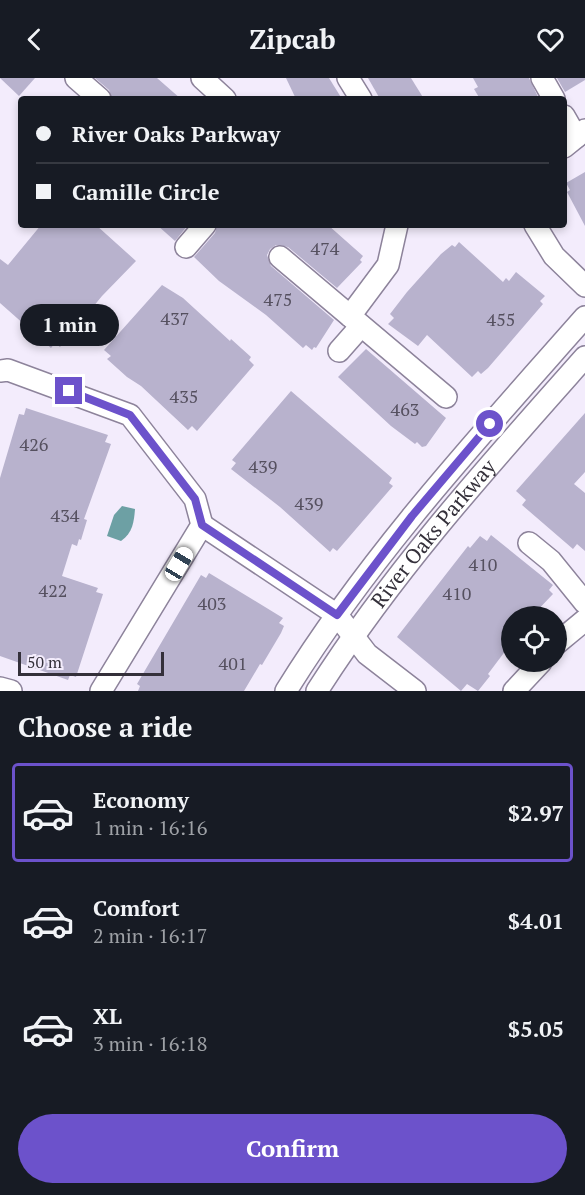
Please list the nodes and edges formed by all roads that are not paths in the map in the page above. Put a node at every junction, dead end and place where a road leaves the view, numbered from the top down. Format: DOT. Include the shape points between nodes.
graph roads {
  1 [pos="76,78"];
  2 [pos="202,78"];
  3 [pos="348,78"];
  4 [pos="542,78"];
  5 [pos="97,96"];
  6 [pos="222,96"];
  7 [pos="359,96"];
  8 [pos="552,96"];
  9 [pos="567,122"];
  10 [pos="575,138"];
  11 [pos="202,228"];
  12 [pos="396,228"];
  13 [pos="537,228"];
  14 [pos="186,247"];
  15 [pos="280,257"];
  16 [pos="585,286"];
  17 [pos="585,317"];
  18 [pos="356,321"];
  19 [pos="339,351"];
  20 [pos="585,357"];
  21 [pos="0,371"];
  22 [pos="446,398"];
  23 [pos="202,525"];
  24 [pos="529,543"];
  25 [pos="585,603"];
  26 [pos="337,615"];
  27 [pos="585,620"];
  28 [pos="353,634"];
  29 [pos="567,635"];
  30 [pos="532,672"];
  31 [pos="0,687"];
  32 [pos="11,691"];
  33 [pos="101,691"];
  34 [pos="286,691"];
  35 [pos="317,691"];
  36 [pos="415,691"];
  37 [pos="514,691"];
  1 -- 5 [label="street"];
  2 -- 6 [label="street"];
  3 -- 7 [label="street"];
  4 -- 8 [label="street"];
  9 -- 10 [label="street"];
  11 -- 14 [label="street"];
  12 -- 18 [label="street" via="388,265"];
  13 -- 16 [label="street" via="554,256"];
  15 -- 18 [label="street"];
  17 -- 26 [label="street, River Oaks Parkway" via="412,516"];
  18 -- 19 [label="street"];
  18 -- 22 [label="street"];
  20 -- 28 [label="street, River Oaks Parkway" via="461,497"];
  21 -- 23 [label="street" via="9,370 130,415 195,499"];
  23 -- 26 [label="street"];
  23 -- 33 [label="street"];
  24 -- 25 [label="street" via="551,561"];
  26 -- 28 [label="street"];
  26 -- 34 [label="street, River Oaks Parkway"];
  27 -- 29 [label="street"];
  28 -- 35 [label="street, River Oaks Parkway"];
  28 -- 36 [label="street" via="367,654"];
  30 -- 37 [label="street"];
  31 -- 32 [label="street"];
}
